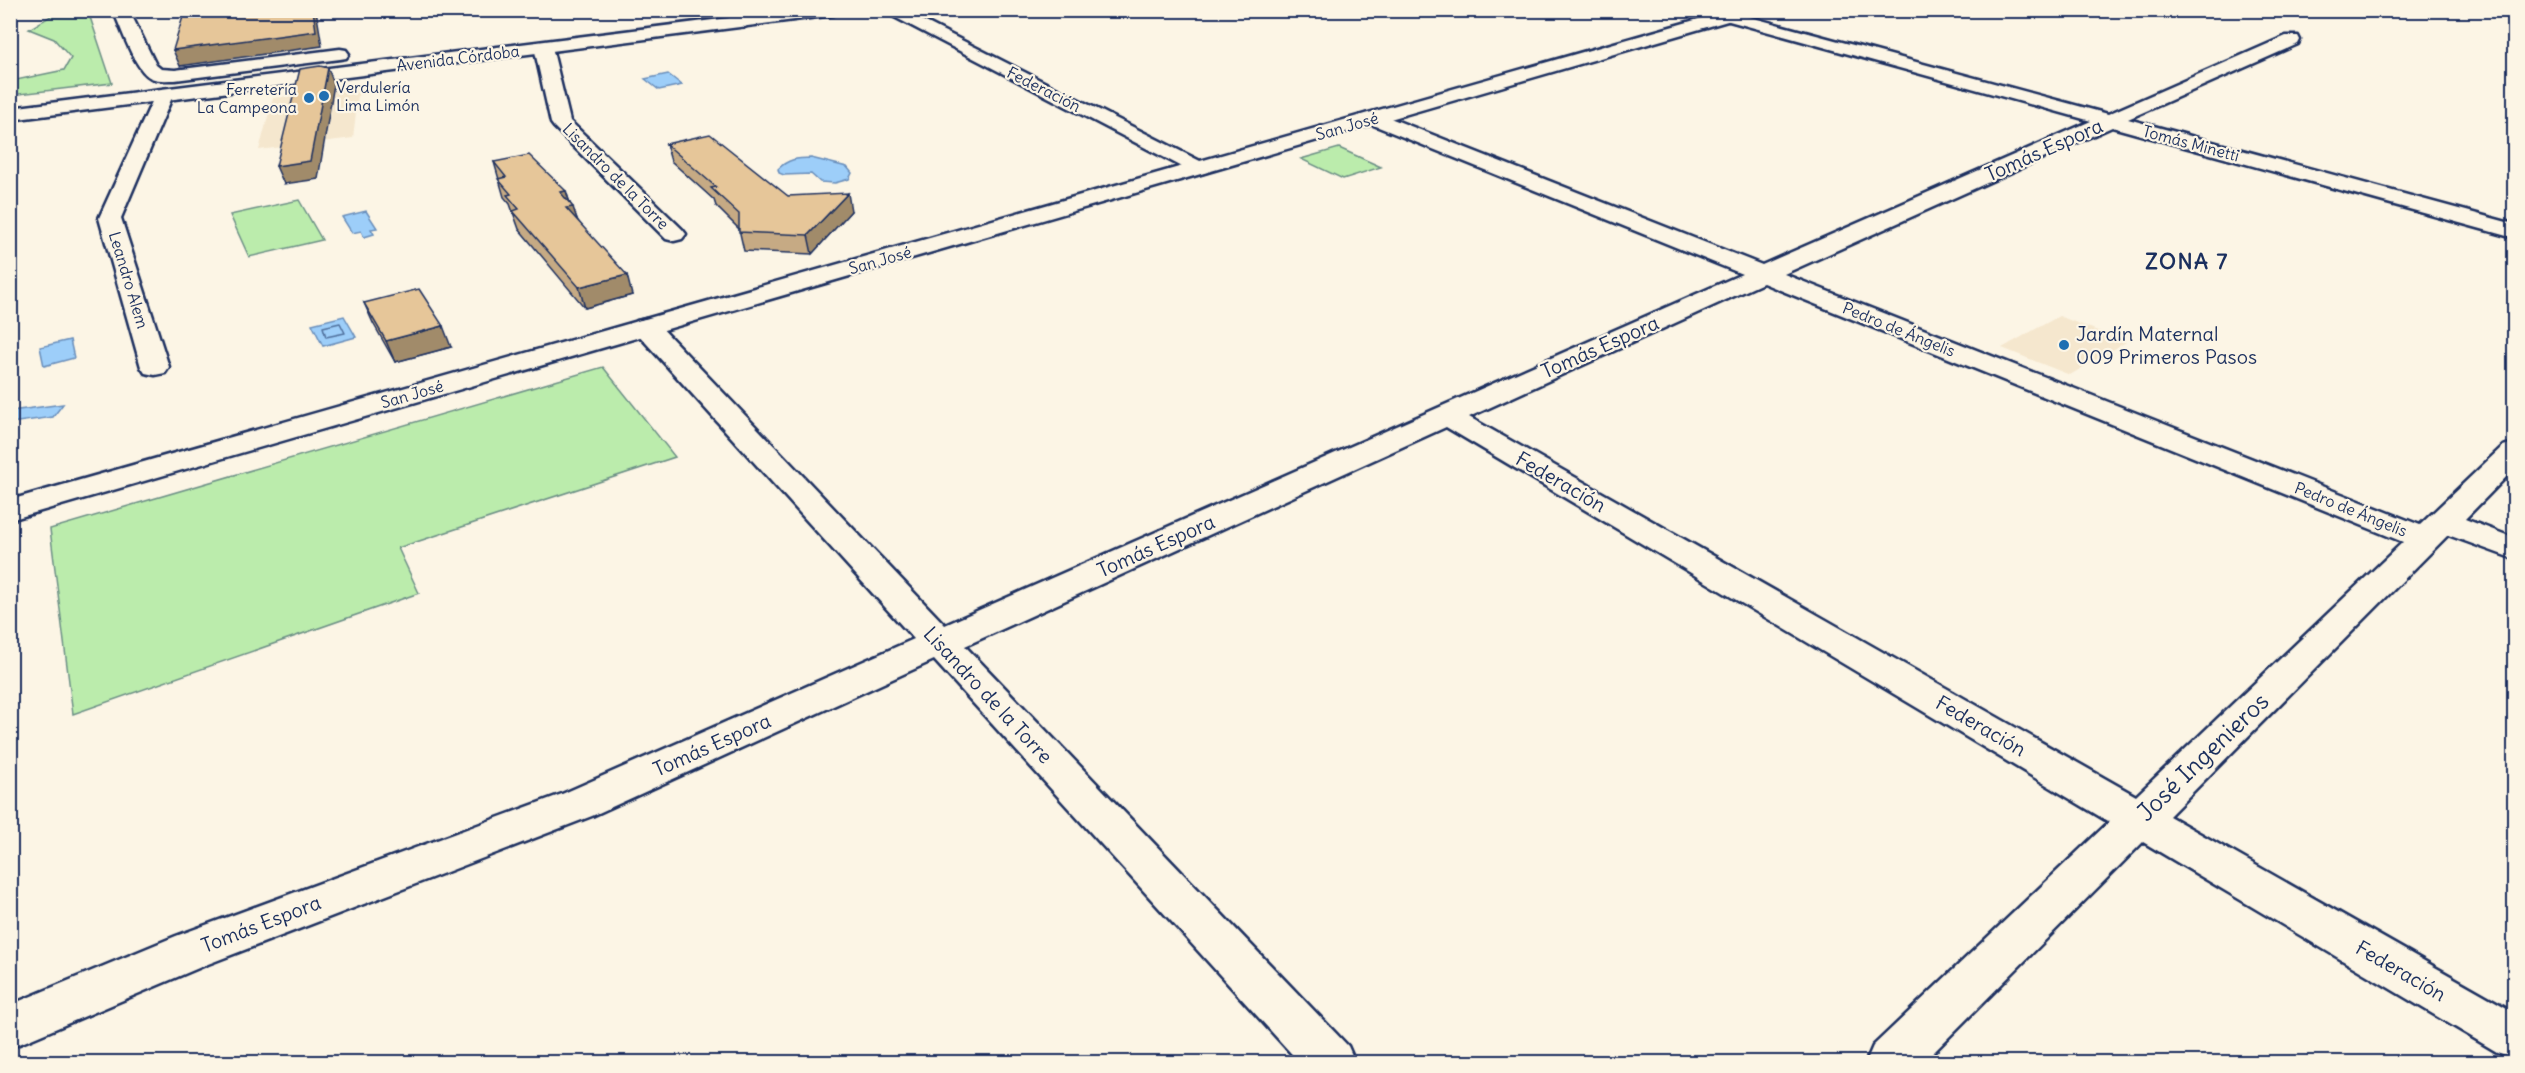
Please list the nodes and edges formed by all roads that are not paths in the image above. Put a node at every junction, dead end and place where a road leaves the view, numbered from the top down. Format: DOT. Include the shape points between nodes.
graph roads {
  1 [pos="121,10"];
  2 [pos="727,10"];
  3 [pos="834,10"];
  4 [pos="889,10"];
  5 [pos="2503,10"];
  6 [pos="2514,13"];
  7 [pos="1738,14"];
  8 [pos="745,22"];
  9 [pos="2292,40"];
  10 [pos="543,47"];
  11 [pos="340,54"];
  12 [pos="293,60"];
  13 [pos="288,79"];
  14 [pos="160,84"];
  15 [pos="10,114"];
  16 [pos="1374,118"];
  17 [pos="2110,121"];
  18 [pos="1199,168"];
  19 [pos="2514,231"];
  20 [pos="674,234"];
  21 [pos="1763,274"];
  22 [pos="646,327"];
  23 [pos="155,367"];
  24 [pos="1447,416"];
  25 [pos="2514,452"];
  26 [pos="10,510"];
  27 [pos="2435,530"];
  28 [pos="2514,549"];
  29 [pos="939,643"];
  30 [pos="2140,819"];
  31 [pos="10,1027"];
  32 [pos="2514,1037"];
  33 [pos="1330,1062"];
  34 [pos="1891,1062"];
  1 -- 14 [label="street" via="148,68"];
  2 -- 8 [label="street"];
  3 -- 8 [label="street, Avenida Córdoba"];
  4 -- 18 [label="street, Federación"];
  5 -- 6 [label="street"];
  7 -- 16 [label="street, San José"];
  7 -- 17 [label="street, Tomás Minetti"];
  8 -- 10 [label="street, Avenida Córdoba"];
  9 -- 17 [label="street, Tomás Espora"];
  10 -- 13 [label="street, Avenida Córdoba"];
  10 -- 20 [label="street, Lisandro de la Torre" via="561,123"];
  11 -- 12 [label="street"];
  12 -- 13 [label="street"];
  12 -- 14 [label="street" via="175,75"];
  13 -- 14 [label="street, Avenida Córdoba"];
  14 -- 15 [label="street, Avenida Córdoba"];
  14 -- 23 [label="street, Leandro Alem" via="110,218"];
  16 -- 18 [label="street, San José"];
  16 -- 21 [label="street, Pedro de Ángelis"];
  17 -- 19 [label="street, Tomás Minetti"];
  17 -- 21 [label="street, Tomás Espora"];
  18 -- 22 [label="street, San José"];
  21 -- 24 [label="street, Tomás Espora"];
  21 -- 27 [label="street, Pedro de Ángelis"];
  22 -- 26 [label="street, San José"];
  22 -- 29 [label="street, Lisandro de la Torre"];
  24 -- 29 [label="street, Tomás Espora"];
  24 -- 30 [label="street, Federación"];
  25 -- 27 [label="street, José Ingenieros"];
  27 -- 28 [label="street, Pedro de Ángelis"];
  27 -- 30 [label="street, José Ingenieros"];
  29 -- 31 [label="street, Tomás Espora" via="577,805 192,950"];
  29 -- 33 [label="street, Lisandro de la Torre"];
  30 -- 32 [label="street, Federación"];
  30 -- 34 [label="street, José Ingenieros"];
}
